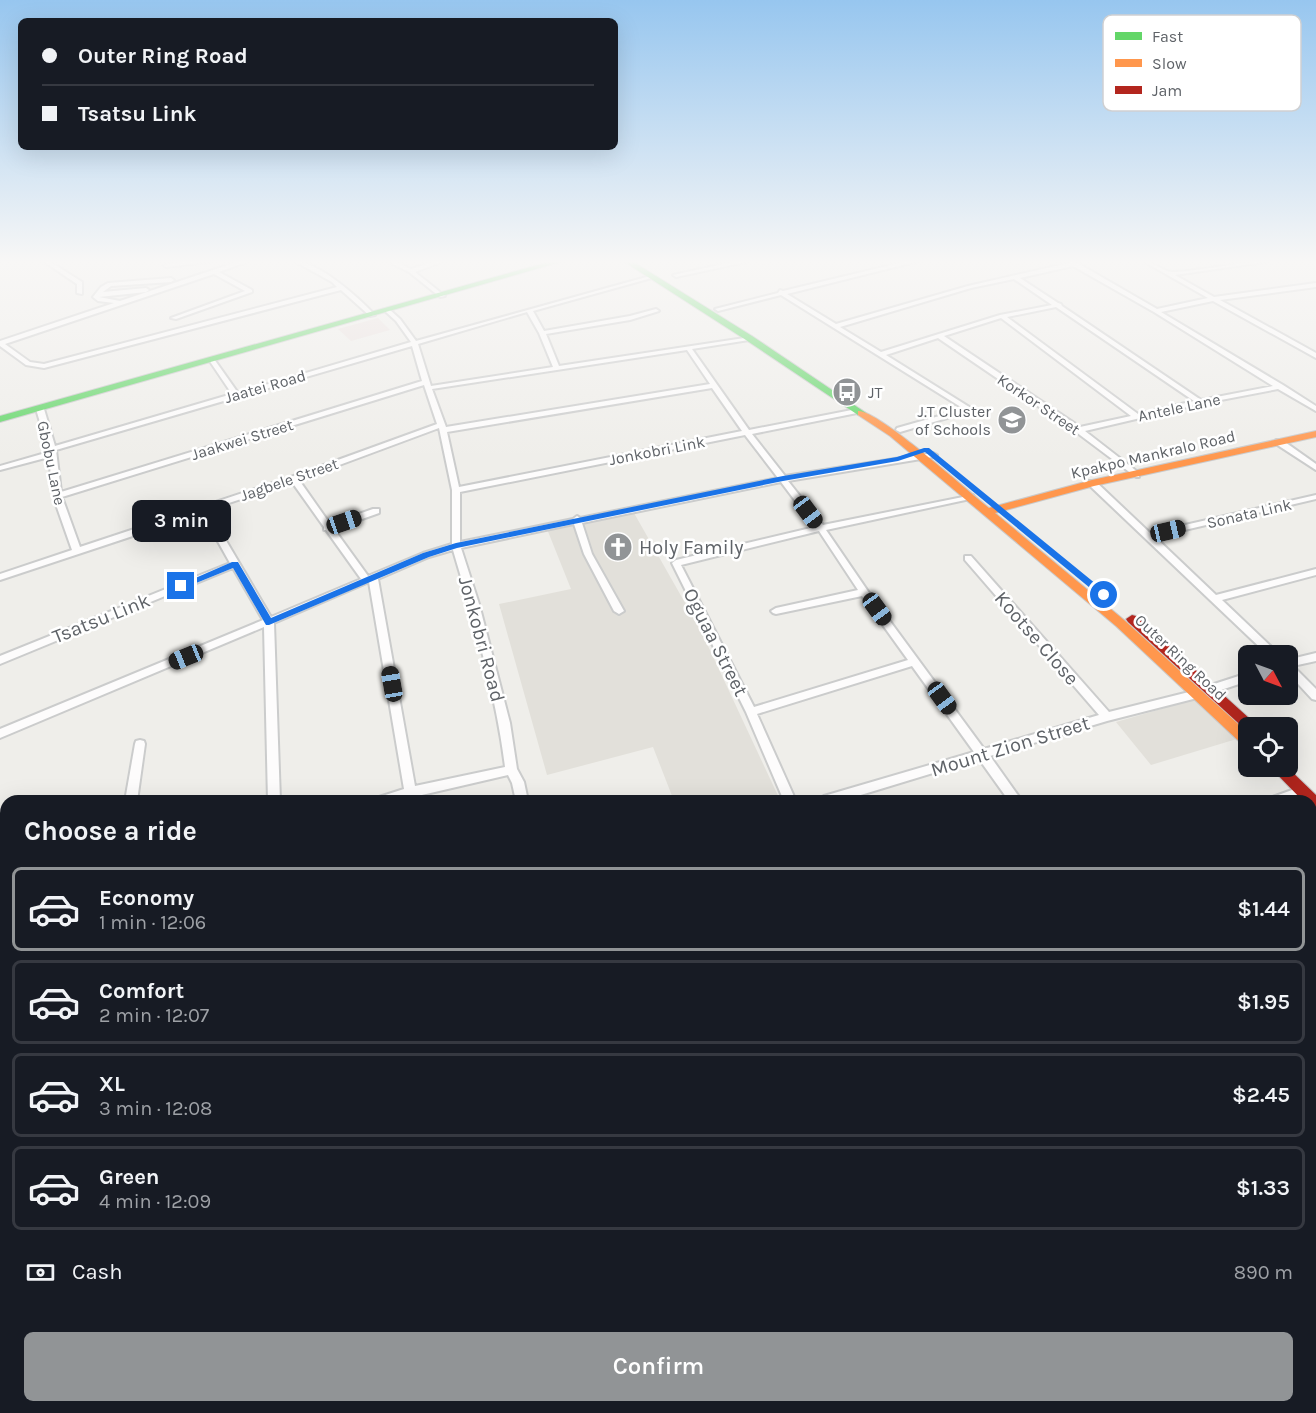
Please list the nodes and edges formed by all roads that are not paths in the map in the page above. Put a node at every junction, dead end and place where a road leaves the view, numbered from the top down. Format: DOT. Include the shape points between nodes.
graph roads {
  1 [pos="48,327"];
  2 [pos="193,327"];
  3 [pos="330,327"];
  4 [pos="401,327"];
  5 [pos="472,327"];
  6 [pos="539,327"];
  7 [pos="578,327"];
  8 [pos="731,327"];
  9 [pos="745,327"];
  10 [pos="837,327"];
  11 [pos="968,327"];
  12 [pos="1017,327"];
  13 [pos="1091,327"];
  14 [pos="1183,327"];
  15 [pos="1264,327"];
  16 [pos="542,333"];
  17 [pos="939,336"];
  18 [pos="748,338"];
  19 [pos="0,343"];
  20 [pos="415,344"];
  21 [pos="688,347"];
  22 [pos="882,354"];
  23 [pos="1316,356"];
  24 [pos="212,360"];
  25 [pos="556,366"];
  26 [pos="427,385"];
  27 [pos="715,385"];
  28 [pos="1281,386"];
  29 [pos="235,394"];
  30 [pos="1200,402"];
  31 [pos="40,409"];
  32 [pos="1316,409"];
  33 [pos="857,411"];
  34 [pos="1136,416"];
  35 [pos="0,419"];
  36 [pos="442,427"];
  37 [pos="900,430"];
  38 [pos="1078,430"];
  39 [pos="747,433"];
  40 [pos="1316,434"];
  41 [pos="1279,442"];
  42 [pos="52,451"];
  43 [pos="924,454"];
  44 [pos="0,468"];
  45 [pos="1316,468"];
  46 [pos="1136,475"];
  47 [pos="783,478"];
  48 [pos="294,479"];
  49 [pos="1092,483"];
  50 [pos="456,490"];
  51 [pos="57,496"];
  52 [pos="970,497"];
  53 [pos="1316,497"];
  54 [pos="203,508"];
  55 [pos="992,510"];
  56 [pos="376,511"];
  57 [pos="577,519"];
  58 [pos="327,528"];
  59 [pos="821,528"];
  60 [pos="1147,536"];
  61 [pos="456,546"];
  62 [pos="77,551"];
  63 [pos="968,558"];
  64 [pos="235,564"];
  65 [pos="1316,572"];
  66 [pos="0,577"];
  67 [pos="370,579"];
  68 [pos="864,592"];
  69 [pos="1216,598"];
  70 [pos="619,611"];
  71 [pos="776,611"];
  72 [pos="269,622"];
  73 [pos="1265,645"];
  74 [pos="1316,657"];
  75 [pos="0,660"];
  76 [pos="915,661"];
  77 [pos="1298,662"];
  78 [pos="1298,677"];
  79 [pos="1238,680"];
  80 [pos="1212,688"];
  81 [pos="1197,694"];
  82 [pos="1316,696"];
  83 [pos="751,712"];
  84 [pos="1107,717"];
  85 [pos="1242,717"];
  86 [pos="1238,732"];
  87 [pos="0,734"];
  88 [pos="140,744"];
  89 [pos="982,754"];
  90 [pos="512,770"];
  91 [pos="1298,775"];
  92 [pos="1292,777"];
  93 [pos="1309,789"];
  94 [pos="410,792"];
  95 [pos="132,795"];
  96 [pos="274,795"];
  97 [pos="400,795"];
  98 [pos="521,795"];
  99 [pos="787,795"];
  100 [pos="844,795"];
  101 [pos="1012,795"];
  102 [pos="1292,795"];
  1 -- 19 [label="street"];
  2 -- 19 [label="street" via="44,366 28,364"];
  3 -- 24 [label="main road"];
  4 -- 20 [label="street, Jonkobri Road"];
  5 -- 20 [label="street, Jaatei Road"];
  6 -- 16 [label="street"];
  7 -- 16 [label="street"];
  8 -- 18 [label="main road, Outer Ring Road"];
  9 -- 37 [label="main road, Outer Ring Road"];
  10 -- 22 [label="street"];
  11 -- 17 [label="street"];
  12 -- 34 [label="street"];
  13 -- 30 [label="street"];
  14 -- 28 [label="street"];
  15 -- 23 [label="street"];
  16 -- 25 [label="street"];
  17 -- 22 [label="street"];
  17 -- 38 [label="street, Korkor Street"];
  18 -- 21 [label="street, Jaakwei Street"];
  18 -- 33 [label="main road, Outer Ring Road"];
  20 -- 26 [label="street, Jonkobri Road"];
  20 -- 29 [label="street, Jaatei Road"];
  21 -- 25 [label="street, Jaakwei Street"];
  21 -- 27 [label="street"];
  22 -- 37 [label="street" via="969,410"];
  24 -- 29 [label="street"];
  24 -- 31 [label="main road"];
  25 -- 26 [label="street, Jaakwei Street"];
  26 -- 36 [label="street, Jonkobri Road"];
  26 -- 51 [label="street, Jaakwei Street"];
  27 -- 36 [label="street, Jagbele Street"];
  27 -- 39 [label="street"];
  28 -- 30 [label="street, Antele Lane"];
  28 -- 32 [label="street"];
  29 -- 42 [label="street, Jaatei Road"];
  30 -- 34 [label="street, Antele Lane"];
  31 -- 35 [label="main road"];
  31 -- 42 [label="street, Gbobu Lane"];
  33 -- 39 [label="street, Jonkobri Link"];
  33 -- 43 [label="main road, Outer Ring Road"];
  34 -- 38 [label="street, Antele Lane"];
  36 -- 48 [label="street, Jagbele Street"];
  36 -- 50 [label="street, Jonkobri Road"];
  37 -- 43 [label="main road, Outer Ring Road"];
  38 -- 46 [label="street, Korkor Street"];
  39 -- 47 [label="street"];
  39 -- 50 [label="street, Jonkobri Link"];
  40 -- 41 [label="main road, Kpakpo Mankralo Road"];
  41 -- 45 [label="street"];
  41 -- 46 [label="main road, Kpakpo Mankralo Road"];
  42 -- 44 [label="street, Jaatei Road"];
  42 -- 51 [label="street, Gbobu Lane"];
  43 -- 47 [label="street"];
  43 -- 52 [label="main road, Outer Ring Road"];
  43 -- 55 [label="main road, Outer Ring Road"];
  46 -- 49 [label="main road, Kpakpo Mankralo Road"];
  47 -- 57 [label="street"];
  47 -- 59 [label="street"];
  48 -- 54 [label="street, Jagbele Street"];
  48 -- 58 [label="street"];
  49 -- 55 [label="main road, Kpakpo Mankralo Road"];
  49 -- 60 [label="street"];
  50 -- 61 [label="street, Jonkobri Road"];
  51 -- 62 [label="street, Gbobu Lane"];
  52 -- 55 [label="main road, Outer Ring Road"];
  52 -- 59 [label="street, Oguaa Street"];
  53 -- 60 [label="street, Sonata Link"];
  54 -- 62 [label="street, Jagbele Street"];
  54 -- 64 [label="street"];
  55 -- 80 [label="main road, Outer Ring Road"];
  55 -- 81 [label="main road, Outer Ring Road"];
  56 -- 58 [label="street"];
  57 -- 61 [label="street"];
  57 -- 70 [label="street" via="588,554"];
  58 -- 67 [label="street"];
  59 -- 68 [label="street"];
  59 -- 83 [label="street, Oguaa Street" via="676,562"];
  60 -- 69 [label="street"];
  61 -- 67 [label="street"];
  61 -- 90 [label="street, Jonkobri Road" via="505,723"];
  62 -- 66 [label="street, Jagbele Street"];
  63 -- 84 [label="street, Kootse Close"];
  64 -- 72 [label="street"];
  64 -- 75 [label="street, Tsatsu Link"];
  65 -- 69 [label="street"];
  67 -- 72 [label="street"];
  67 -- 94 [label="street"];
  68 -- 71 [label="street"];
  68 -- 76 [label="street"];
  69 -- 73 [label="street"];
  72 -- 87 [label="street"];
  72 -- 96 [label="street"];
  74 -- 77 [label="street"];
  76 -- 83 [label="street"];
  76 -- 89 [label="street"];
  78 -- 82 [label="street"];
  79 -- 80 [label="street"];
  80 -- 85 [label="main road, Outer Ring Road"];
  81 -- 84 [label="street, Mount Zion Street"];
  81 -- 86 [label="main road, Outer Ring Road"];
  83 -- 99 [label="street, Oguaa Street"];
  84 -- 89 [label="street, Mount Zion Street"];
  88 -- 95 [label="street"];
  89 -- 100 [label="street, Mount Zion Street"];
  89 -- 101 [label="street"];
  90 -- 94 [label="street"];
  90 -- 98 [label="street, Jonkobri Road"];
  91 -- 93 [label="main road"];
  92 -- 93 [label="main road"];
  93 -- 102 [label="street"];
  94 -- 97 [label="street"];
}
